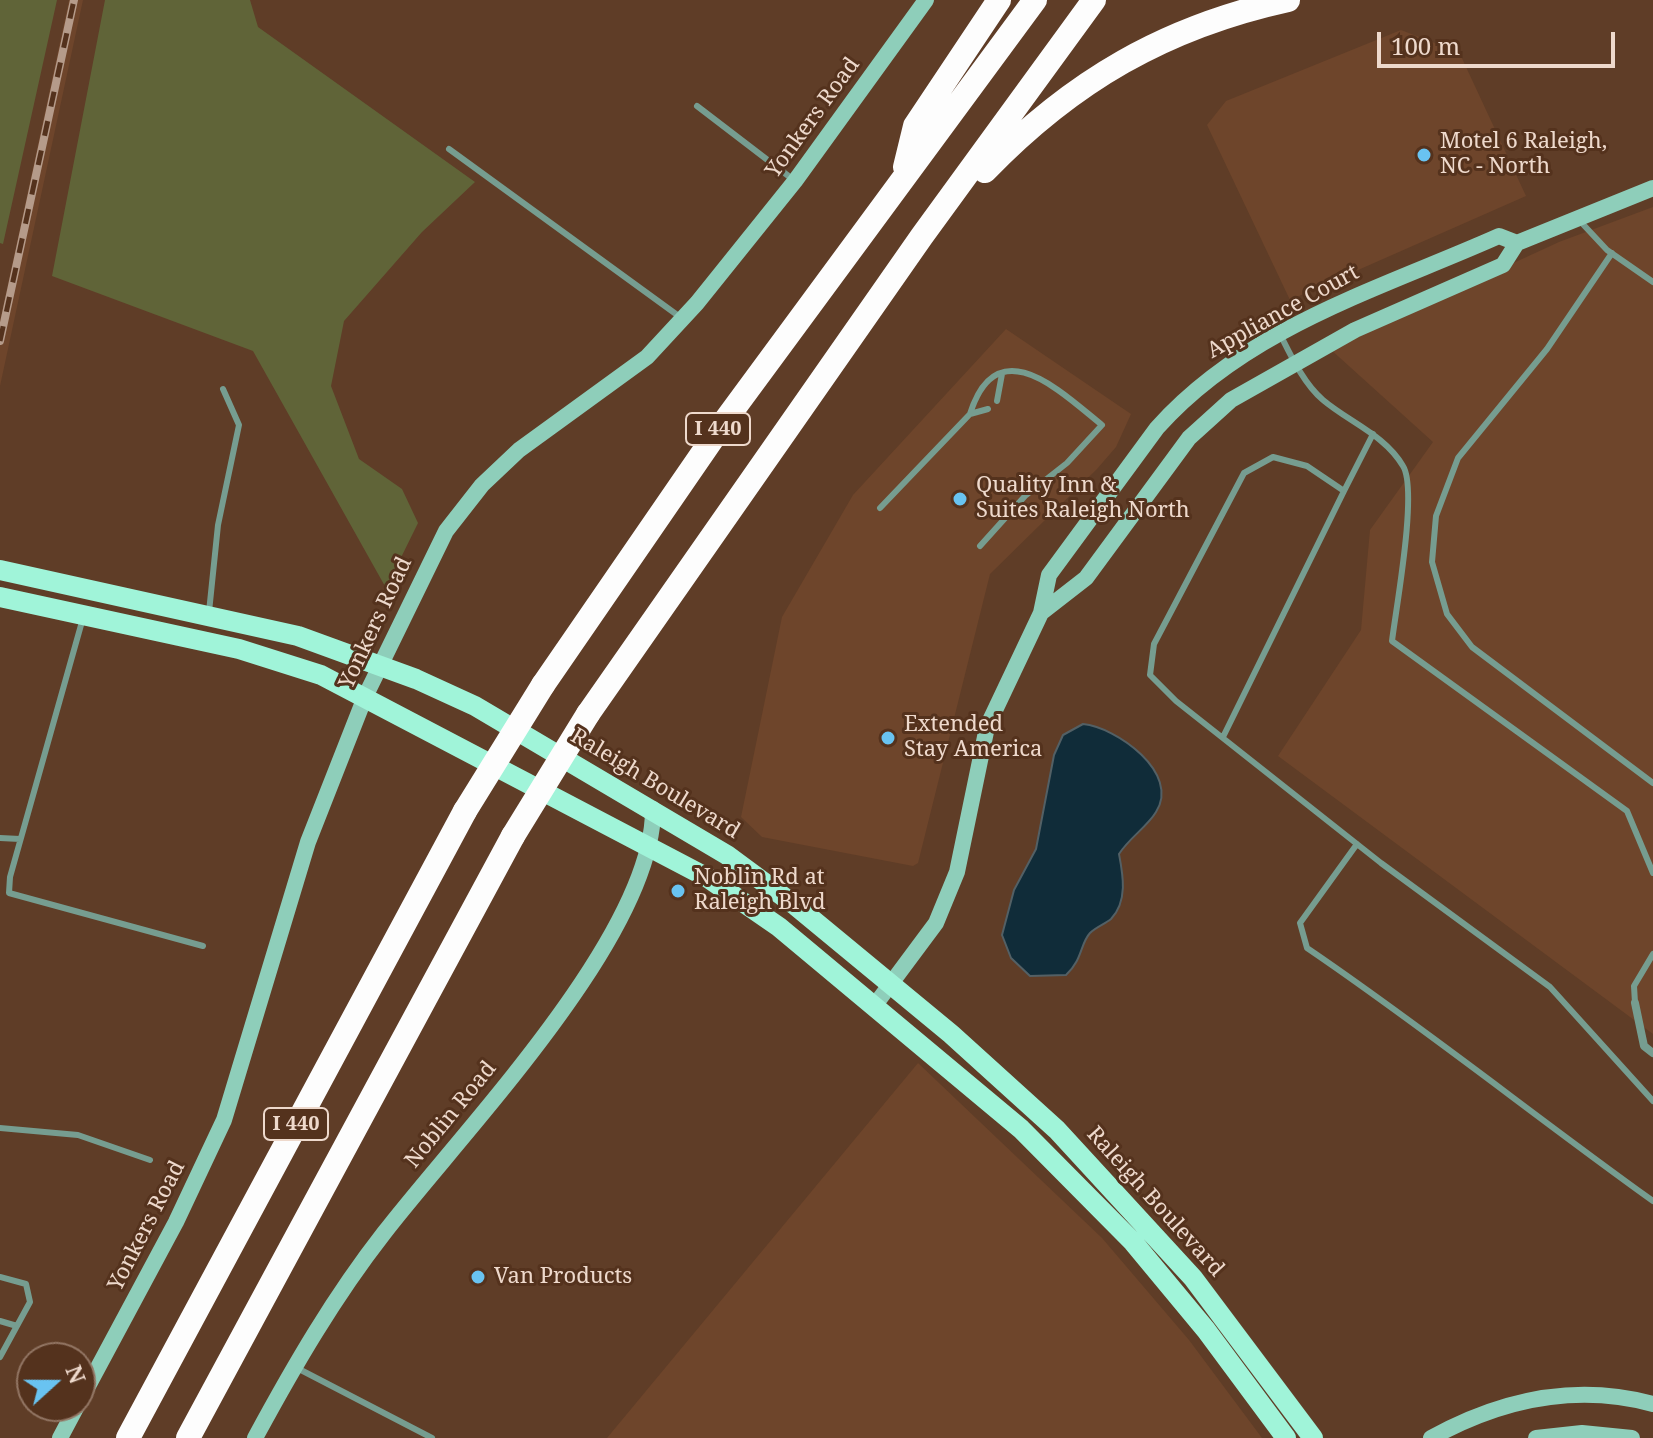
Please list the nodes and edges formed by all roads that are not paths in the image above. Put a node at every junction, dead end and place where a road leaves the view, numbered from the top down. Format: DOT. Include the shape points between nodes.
graph roads {
  1 [pos="926,0"];
  2 [pos="999,0"];
  3 [pos="1035,0"];
  4 [pos="1094,0"];
  5 [pos="1288,0"];
  6 [pos="697,106"];
  7 [pos="449,149"];
  8 [pos="902,179"];
  9 [pos="795,181"];
  10 [pos="1653,188"];
  11 [pos="1576,218"];
  12 [pos="922,236"];
  13 [pos="1517,243"];
  14 [pos="1612,253"];
  15 [pos="1653,282"];
  16 [pos="682,319"];
  17 [pos="1280,334"];
  18 [pos="1294,361"];
  19 [pos="1002,374"];
  20 [pos="223,389"];
  21 [pos="997,401"];
  22 [pos="988,409"];
  23 [pos="970,414"];
  24 [pos="1373,434"];
  25 [pos="1344,491"];
  26 [pos="880,508"];
  27 [pos="980,546"];
  28 [pos="0,570"];
  29 [pos="0,597"];
  30 [pos="1041,613"];
  31 [pos="84,615"];
  32 [pos="208,615"];
  33 [pos="380,666"];
  34 [pos="365,697"];
  35 [pos="1223,737"];
  36 [pos="1653,783"];
  37 [pos="653,809"];
  38 [pos="0,838"];
  39 [pos="20,839"];
  40 [pos="1357,844"];
  41 [pos="650,847"];
  42 [pos="1653,873"];
  43 [pos="203,946"];
  44 [pos="1653,954"];
  45 [pos="891,985"];
  46 [pos="1635,1003"];
  47 [pos="875,1005"];
  48 [pos="1653,1053"];
  49 [pos="1653,1101"];
  50 [pos="0,1128"];
  51 [pos="150,1160"];
  52 [pos="1653,1201"];
  53 [pos="0,1277"];
  54 [pos="0,1321"];
  55 [pos="17,1326"];
  56 [pos="0,1357"];
  57 [pos="294,1367"];
  58 [pos="96,1372"];
  59 [pos="1653,1404"];
  60 [pos="128,1438"];
  61 [pos="188,1438"];
  62 [pos="255,1438"];
  63 [pos="432,1438"];
  64 [pos="1286,1438"];
  65 [pos="1313,1438"];
  66 [pos="1431,1438"];
  67 [pos="1536,1438"];
  68 [pos="1632,1438"];
  1 -- 9 [label="street, Yonkers Road"];
  2 -- 8 [label="highway" via="915,126"];
  3 -- 8 [label="highway, I 440"];
  4 -- 12 [label="highway, I 440"];
  5 -- 12 [label="highway" via="1195,29 1090,80 1024,130"];
  6 -- 9 [label="lane"];
  7 -- 16 [label="lane"];
  8 -- 60 [label="highway, I 440, bridge" via="654,519 465,811"];
  9 -- 16 [label="street, Yonkers Road"];
  10 -- 11 [label="street, Appliance Court"];
  11 -- 13 [label="street, Appliance Court"];
  11 -- 14 [label="lane"];
  12 -- 61 [label="highway, I 440, bridge" via="588,714 513,836"];
  13 -- 17 [label="street, Appliance Court" via="1499,236 1376,286"];
  13 -- 18 [label="street, Appliance Court" via="1503,265"];
  14 -- 15 [label="lane"];
  14 -- 36 [label="lane" via="1547,349 1458,458 1436,516 1432,562 1447,614 1472,647"];
  16 -- 33 [label="street, Yonkers Road" via="647,357 550,425 482,485 446,531"];
  17 -- 18 [label="lane"];
  17 -- 30 [label="street, Appliance Court" via="1222,368 1157,428 1049,575"];
  18 -- 24 [label="lane" via="1321,399"];
  18 -- 30 [label="street, Appliance Court" via="1231,400 1189,438 1086,578"];
  19 -- 21 [label="lane"];
  19 -- 23 [label="lane" via="981,388"];
  19 -- 27 [label="lane" via="1031,372 1102,425"];
  20 -- 32 [label="lane" via="239,425 218,525"];
  22 -- 23 [label="lane"];
  23 -- 26 [label="lane"];
  24 -- 25 [label="lane"];
  24 -- 42 [label="lane" via="1405,467 1408,512 1392,641 1627,811"];
  25 -- 35 [label="lane"];
  25 -- 35 [label="lane" via="1307,466 1273,457 1244,473 1154,644 1150,675"];
  28 -- 32 [label="main road, Raleigh Boulevard"];
  29 -- 31 [label="main road, Raleigh Boulevard"];
  30 -- 45 [label="street, Appliance Court" via="987,727 957,872 936,923"];
  31 -- 34 [label="main road, Raleigh Boulevard" via="267,656"];
  31 -- 39 [label="lane"];
  32 -- 33 [label="main road, Raleigh Boulevard" via="298,636"];
  33 -- 34 [label="street, Yonkers Road"];
  33 -- 37 [label="main road, Raleigh Boulevard" via="475,706"];
  34 -- 41 [label="main road, Raleigh Boulevard"];
  34 -- 58 [label="street, Yonkers Road" via="308,842 224,1120"];
  35 -- 40 [label="lane"];
  37 -- 41 [label="street, Noblin Road"];
  37 -- 45 [label="main road, Raleigh Boulevard" via="751,871"];
  38 -- 39 [label="lane"];
  39 -- 43 [label="lane" via="9,893"];
  40 -- 49 [label="lane" via="1550,987"];
  40 -- 52 [label="lane" via="1300,923 1307,948 1406,1015"];
  41 -- 47 [label="main road, Raleigh Boulevard" via="756,910"];
  41 -- 57 [label="street, Noblin Road" via="597,957 557,1018 384,1232"];
  44 -- 46 [label="lane" via="1634,986"];
  45 -- 47 [label="street, Appliance Court"];
  45 -- 65 [label="main road, Raleigh Boulevard" via="995,1072 1117,1192 1213,1302"];
  46 -- 48 [label="street" via="1644,1046"];
  47 -- 64 [label="main road, Raleigh Boulevard" via="1021,1129 1133,1242"];
  50 -- 51 [label="lane" via="78,1135"];
  53 -- 55 [label="lane" via="26,1284 30,1302"];
  54 -- 55 [label="lane"];
  55 -- 56 [label="lane"];
  57 -- 62 [label="street, Noblin Road"];
  57 -- 63 [label="lane"];
  59 -- 66 [label="street" via="1602,1395 1543,1397 1487,1411"];
  67 -- 68 [label="street" via="1582,1433"];
}
